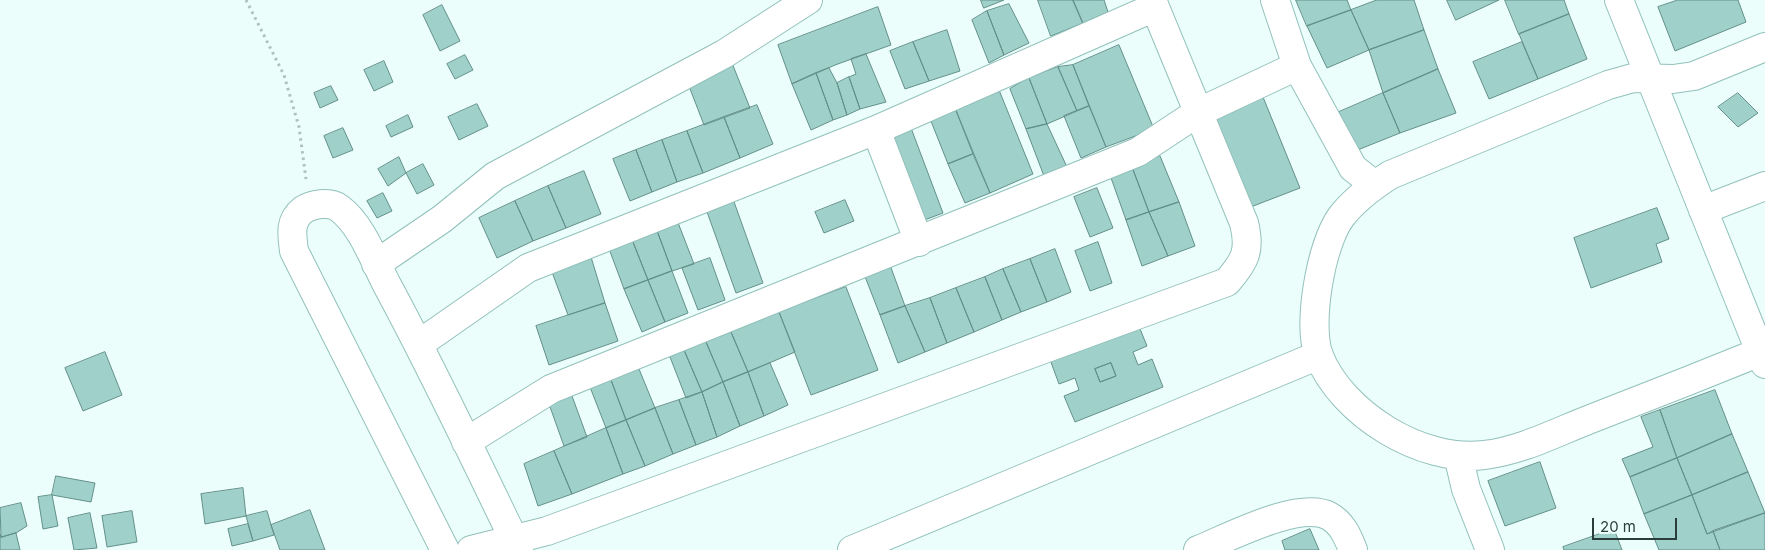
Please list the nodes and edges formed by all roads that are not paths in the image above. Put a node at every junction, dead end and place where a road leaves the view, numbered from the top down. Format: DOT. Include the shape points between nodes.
graph roads {
  1 [pos="808,0"];
  2 [pos="1275,0"];
  3 [pos="1619,0"];
  4 [pos="1153,4"];
  5 [pos="1765,47"];
  6 [pos="1297,66"];
  7 [pos="1651,79"];
  8 [pos="1197,114"];
  9 [pos="876,130"];
  10 [pos="1375,185"];
  11 [pos="1765,186"];
  12 [pos="1703,210"];
  13 [pos="918,242"];
  14 [pos="376,264"];
  15 [pos="419,344"];
  16 [pos="1761,345"];
  17 [pos="1319,355"];
  18 [pos="466,442"];
  19 [pos="1458,455"];
  20 [pos="516,545"];
  21 [pos="445,550"];
  22 [pos="471,550"];
  23 [pos="852,550"];
  24 [pos="1198,550"];
  25 [pos="1353,550"];
  26 [pos="1490,550"];
  1 -- 14 [label="street" via="724,54 495,176 442,219"];
  2 -- 6 [label="street"];
  3 -- 7 [label="street"];
  4 -- 8 [label="street"];
  4 -- 9 [label="street"];
  5 -- 7 [label="street" via="1694,76"];
  6 -- 8 [label="street"];
  6 -- 10 [label="street" via="1353,168"];
  7 -- 10 [label="street" via="1633,78 1608,85 1390,175"];
  7 -- 12 [label="street"];
  8 -- 13 [label="street" via="1138,152"];
  8 -- 20 [label="street" via="1248,238 1243,262 1227,282"];
  9 -- 13 [label="street"];
  9 -- 15 [label="street" via="528,268"];
  10 -- 17 [label="street" via="1340,218 1326,252 1316,284 1314,324"];
  11 -- 12 [label="street"];
  12 -- 16 [label="street"];
  13 -- 18 [label="street" via="551,389"];
  14 -- 15 [label="street"];
  14 -- 21 [label="street" via="354,223 338,207 322,204 308,207 296,216 291,229 294,251"];
  15 -- 18 [label="street"];
  16 -- 19 [label="street" via="1526,445 1484,455"];
  17 -- 19 [label="street" via="1338,387 1367,418 1397,437 1425,448"];
  17 -- 23 [label="street"];
  18 -- 20 [label="street"];
  19 -- 26 [label="street" via="1466,489"];
  20 -- 22 [label="street"];
  24 -- 25 [label="street" via="1274,520 1295,513 1312,512 1328,515 1338,523"];
}
